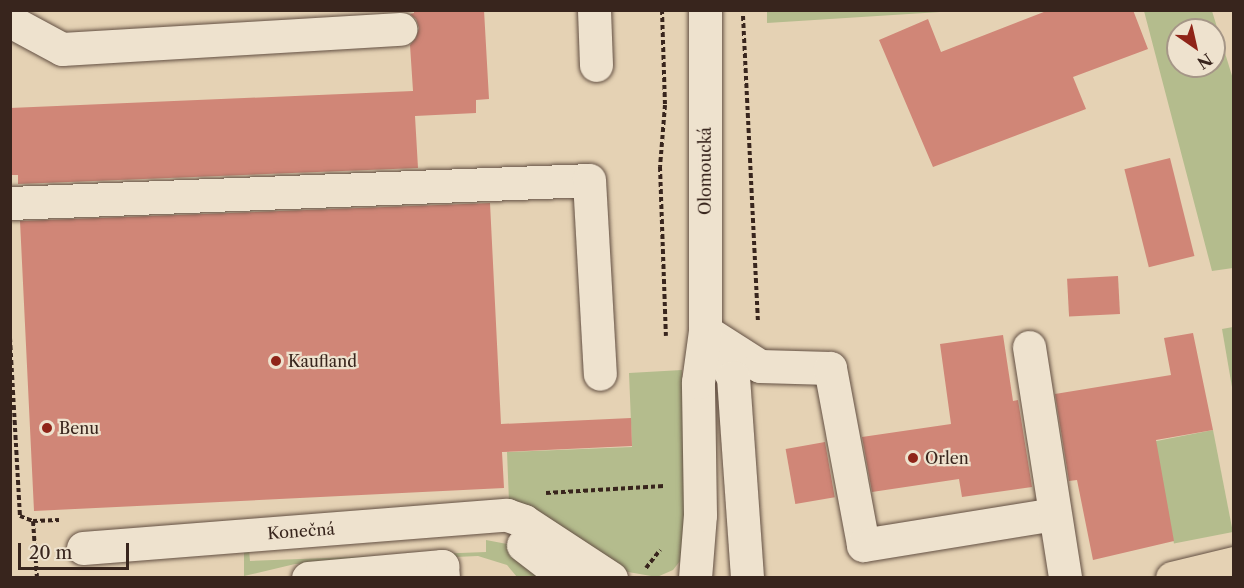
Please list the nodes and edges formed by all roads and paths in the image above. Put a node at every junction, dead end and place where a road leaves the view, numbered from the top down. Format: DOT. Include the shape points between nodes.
graph roads {
  1 [pos="594,10"];
  2 [pos="662,10"];
  3 [pos="705,10"];
  4 [pos="743,10"];
  5 [pos="10,21"];
  6 [pos="400,29"];
  7 [pos="596,65"];
  8 [pos="10,203"];
  9 [pos="705,332"];
  10 [pos="10,339"];
  11 [pos="666,344"];
  12 [pos="1029,347"];
  13 [pos="759,366"];
  14 [pos="600,374"];
  15 [pos="1054,514"];
  16 [pos="33,521"];
  17 [pos="416,522"];
  18 [pos="83,548"];
  19 [pos="1215,570"];
  20 [pos="308,578"];
  21 [pos="443,578"];
  22 [pos="566,578"];
  23 [pos="611,578"];
  24 [pos="695,578"];
  25 [pos="747,578"];
  26 [pos="1065,578"];
  27 [pos="1172,578"];
  1 -- 7 [label="street"];
  2 -- 11 [label="path" via="665,105 660,167"];
  3 -- 9 [label="street, Olomoucká"];
  4 -- 13 [label="path"];
  5 -- 6 [label="street" via="62,49"];
  8 -- 14 [label="street" via="590,180"];
  9 -- 13 [label="street"];
  9 -- 24 [label="street, Olomoucká" via="698,382 700,515"];
  9 -- 25 [label="street" via="734,378"];
  10 -- 16 [label="path" via="20,516"];
  12 -- 15 [label="street"];
  13 -- 15 [label="street" via="830,368 862,545"];
  15 -- 26 [label="street"];
  17 -- 18 [label="street, Konečná"];
  17 -- 22 [label="street, Konečná" via="488,524 533,550"];
  17 -- 23 [label="street, Konečná" via="507,515 524,521"];
  19 -- 27 [label="main road"];
  20 -- 21 [label="street" via="442,566"];
}
